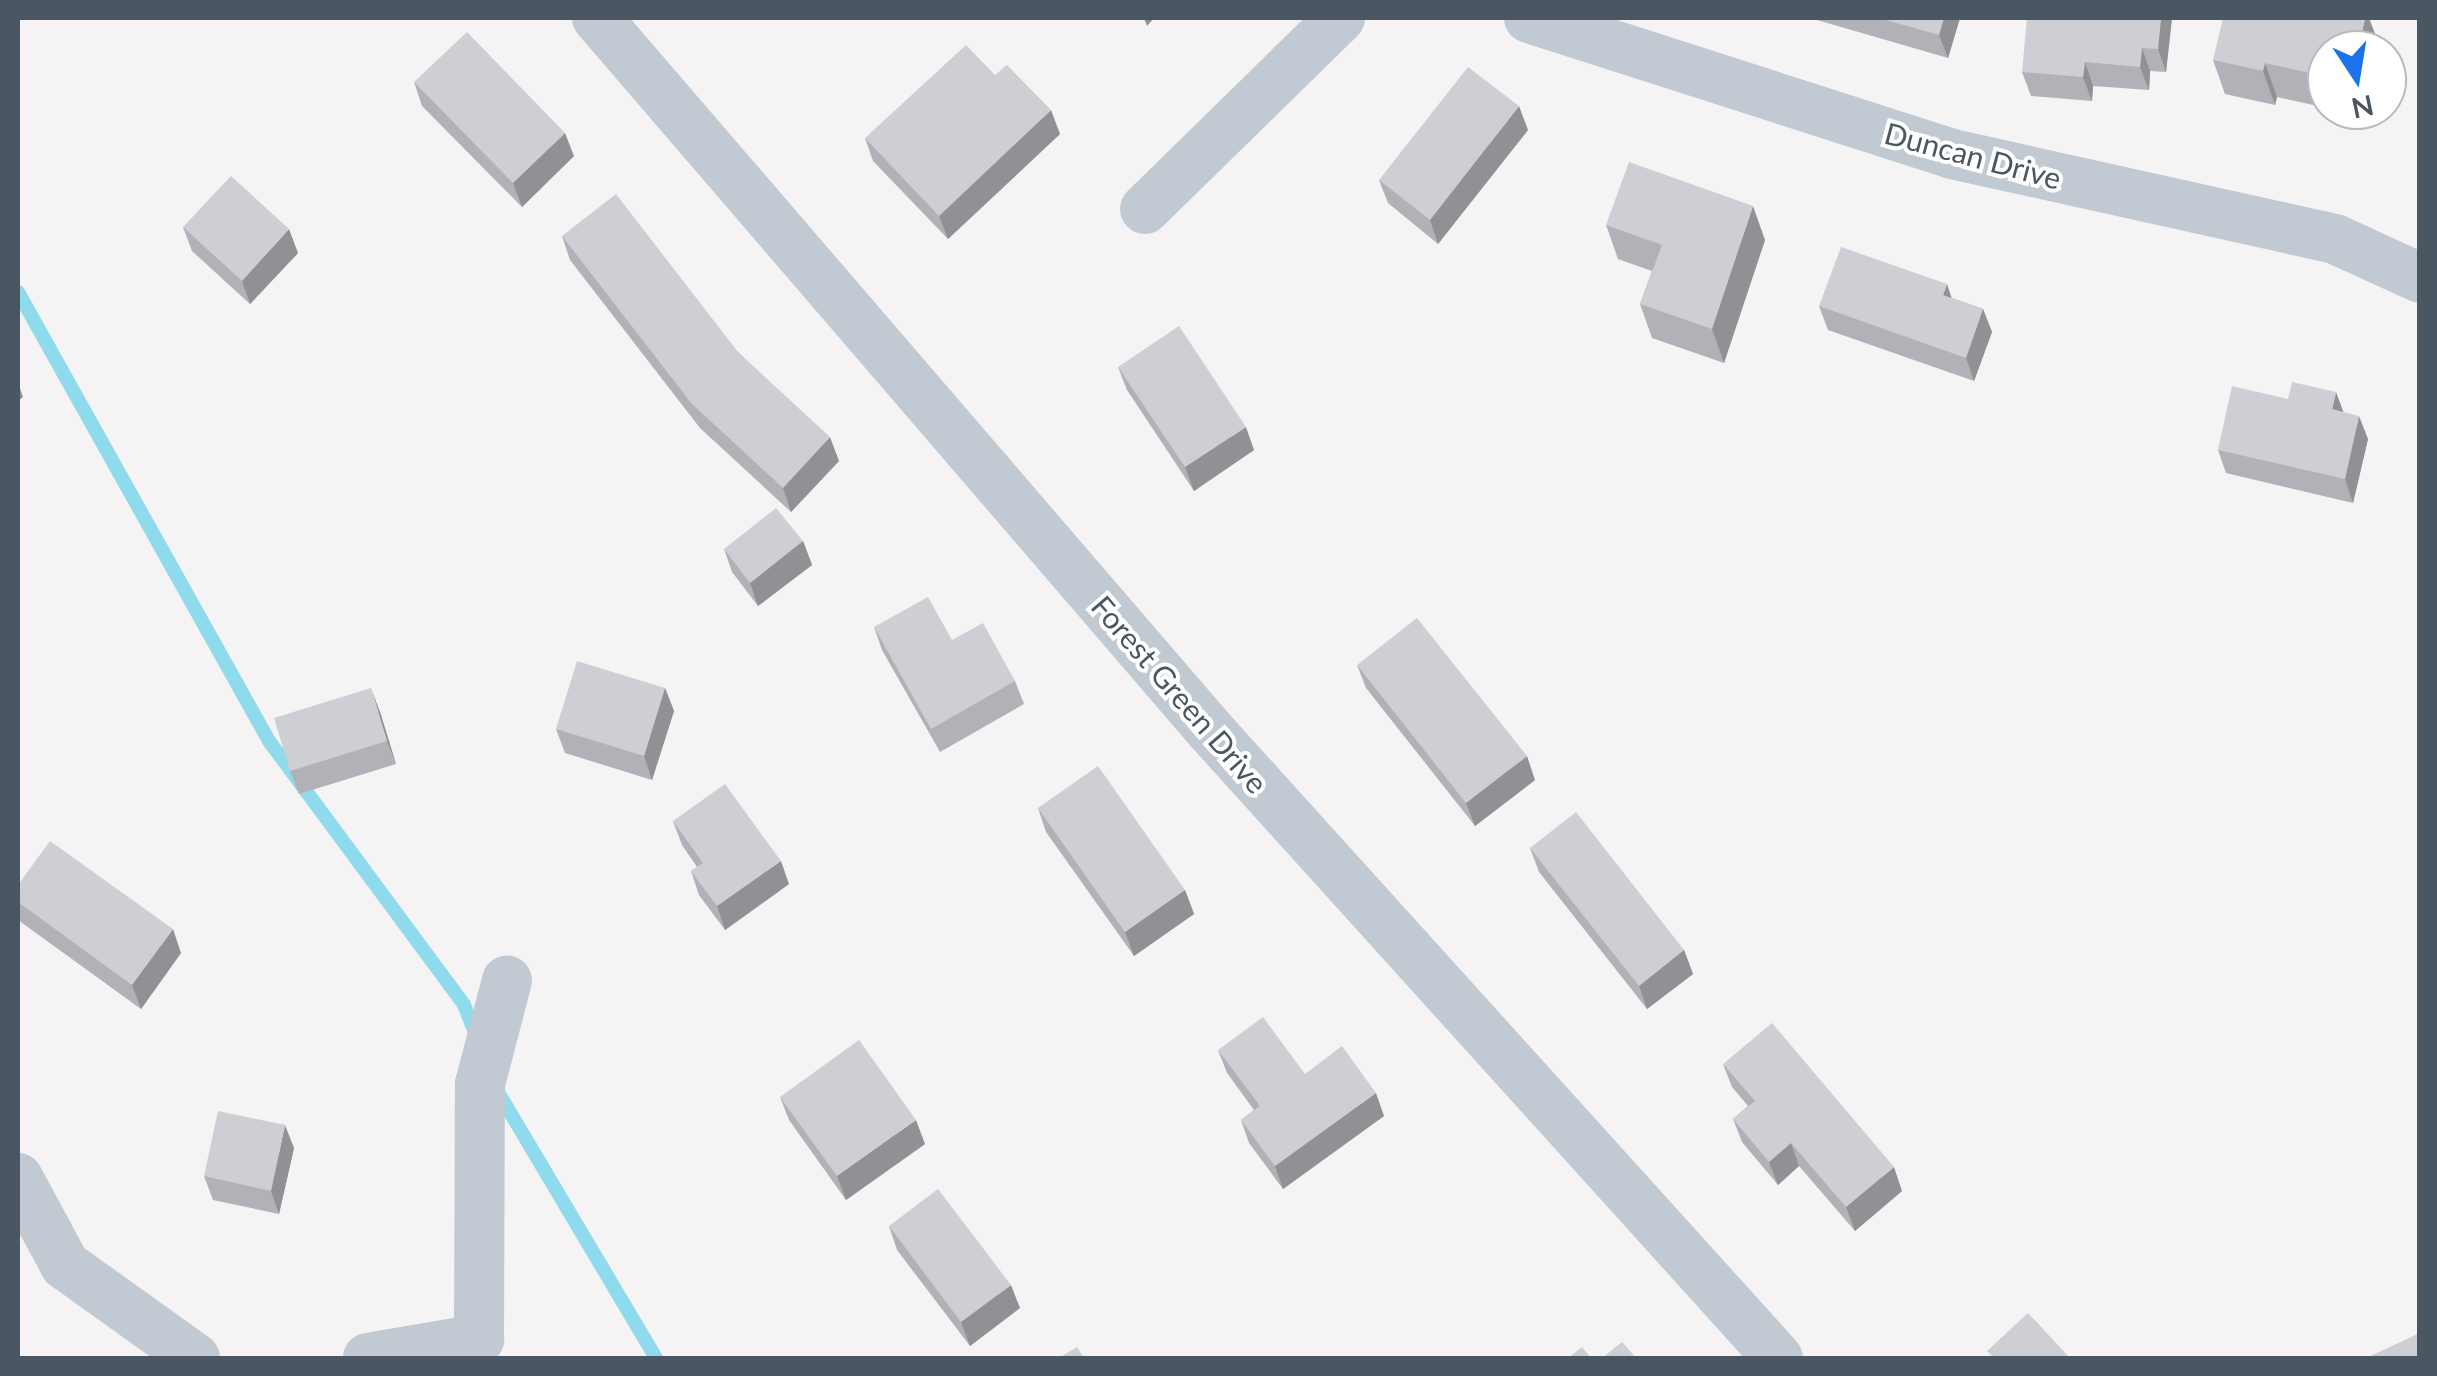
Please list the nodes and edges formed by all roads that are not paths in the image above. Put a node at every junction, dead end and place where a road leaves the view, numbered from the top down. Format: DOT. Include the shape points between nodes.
graph roads {
  1 [pos="597,18"];
  2 [pos="1340,18"];
  3 [pos="1529,18"];
  4 [pos="1145,210"];
  5 [pos="2420,278"];
  6 [pos="507,980"];
  7 [pos="18,1178"];
  8 [pos="489,1349"];
  9 [pos="195,1358"];
  10 [pos="368,1358"];
  11 [pos="1778,1358"];
  1 -- 11 [label="street, Forest Green Drive" via="1209,729"];
  2 -- 4 [label="street"];
  3 -- 5 [label="street, Duncan Drive" via="1952,154 2335,239"];
  6 -- 8 [label="street" via="480,1084"];
  7 -- 9 [label="street" via="64,1265"];
  8 -- 10 [label="street"];
}
